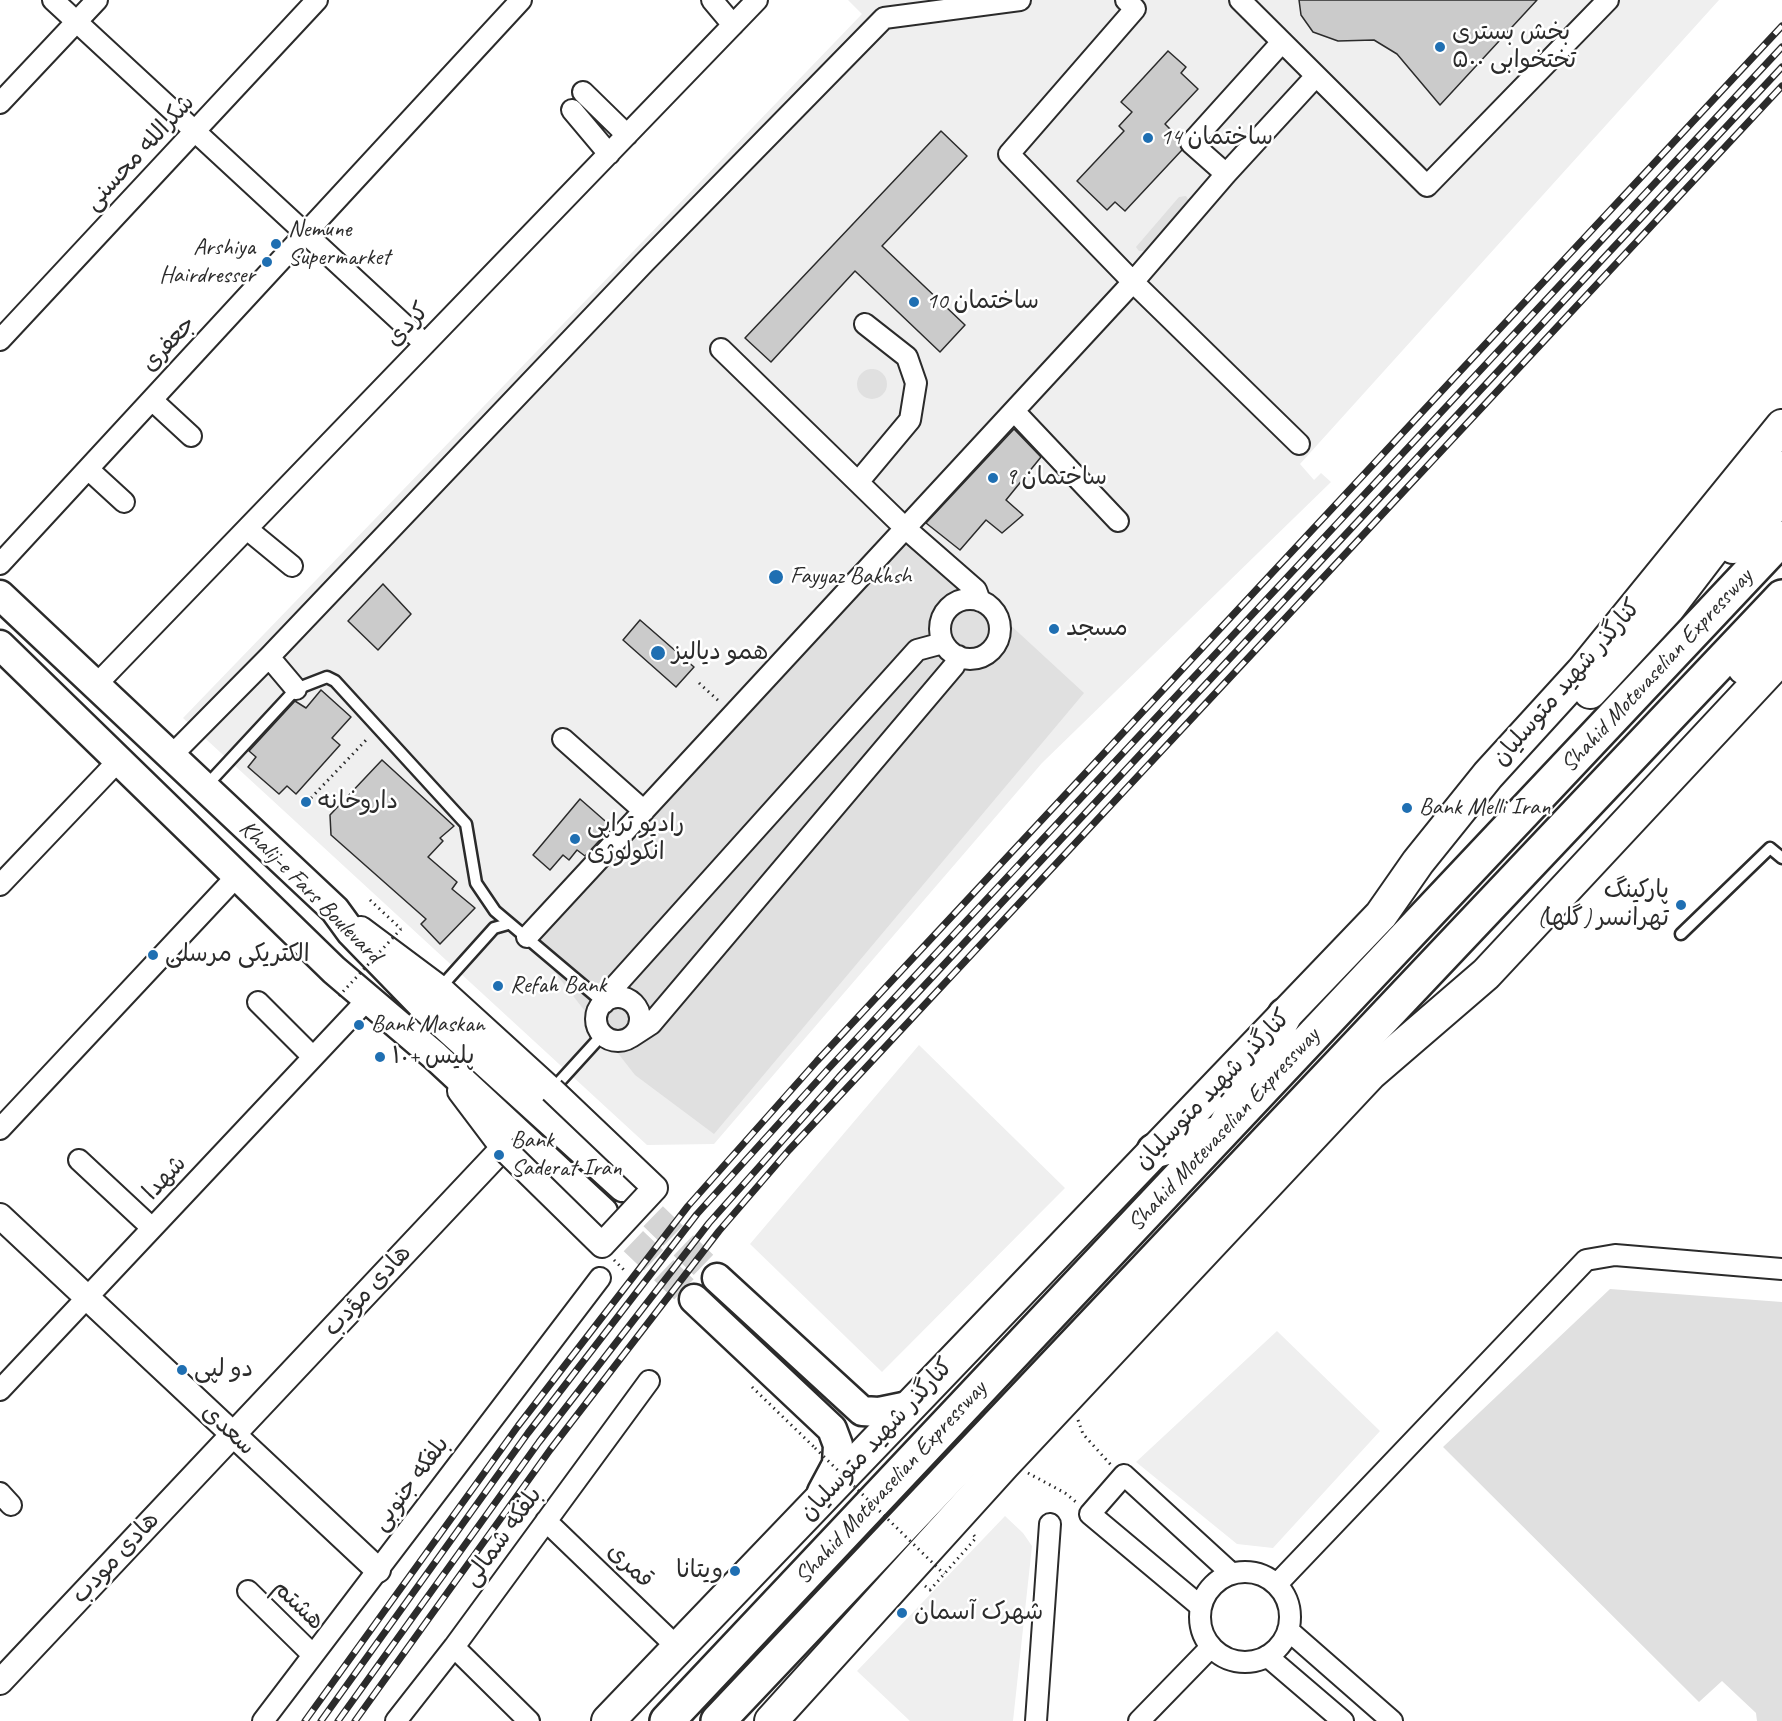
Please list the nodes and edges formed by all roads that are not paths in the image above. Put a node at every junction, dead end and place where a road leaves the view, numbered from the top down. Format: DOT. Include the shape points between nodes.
graph roads {
  1 [pos="52,0"];
  2 [pos="97,0"];
  3 [pos="317,0"];
  4 [pos="520,0"];
  5 [pos="712,0"];
  6 [pos="758,0"];
  7 [pos="1020,0"];
  8 [pos="1126,0"];
  9 [pos="1240,0"];
  10 [pos="1608,0"];
  11 [pos="76,22"];
  12 [pos="733,26"];
  13 [pos="1282,42"];
  14 [pos="1316,76"];
  15 [pos="583,92"];
  16 [pos="0,103"];
  17 [pos="572,110"];
  18 [pos="195,131"];
  19 [pos="627,135"];
  20 [pos="609,154"];
  21 [pos="1226,174"];
  22 [pos="305,234"];
  23 [pos="1133,282"];
  24 [pos="865,324"];
  25 [pos="0,340"];
  26 [pos="425,344"];
  27 [pos="722,349"];
  28 [pos="152,400"];
  29 [pos="1014,411"];
  30 [pos="1782,426"];
  31 [pos="191,436"];
  32 [pos="1299,444"];
  33 [pos="1782,459"];
  34 [pos="88,469"];
  35 [pos="859,481"];
  36 [pos="1782,498"];
  37 [pos="124,502"];
  38 [pos="1118,521"];
  39 [pos="905,528"];
  40 [pos="247,529"];
  41 [pos="1782,538"];
  42 [pos="0,564"];
  43 [pos="292,566"];
  44 [pos="0,595"];
  45 [pos="1782,597"];
  46 [pos="980,601"];
  47 [pos="1669,607"];
  48 [pos="1782,627"];
  49 [pos="0,645"];
  50 [pos="951,649"];
  51 [pos="269,657"];
  52 [pos="1782,657"];
  53 [pos="95,686"];
  54 [pos="296,689"];
  55 [pos="563,739"];
  56 [pos="171,756"];
  57 [pos="119,760"];
  58 [pos="204,788"];
  59 [pos="644,811"];
  60 [pos="1782,858"];
  61 [pos="236,877"];
  62 [pos="0,885"];
  63 [pos="335,910"];
  64 [pos="1381,915"];
  65 [pos="508,924"];
  66 [pos="1682,934"];
  67 [pos="528,937"];
  68 [pos="440,988"];
  69 [pos="367,1000"];
  70 [pos="258,1002"];
  71 [pos="604,1003"];
  72 [pos="1285,1015"];
  73 [pos="603,1034"];
  74 [pos="631,1037"];
  75 [pos="435,1056"];
  76 [pos="313,1057"];
  77 [pos="1371,1073"];
  78 [pos="552,1090"];
  79 [pos="0,1129"];
  80 [pos="1222,1132"];
  81 [pos="503,1148"];
  82 [pos="1154,1151"];
  83 [pos="79,1160"];
  84 [pos="623,1187"];
  85 [pos="603,1212"];
  86 [pos="0,1216"];
  87 [pos="152,1228"];
  88 [pos="1782,1269"];
  89 [pos="600,1278"];
  90 [pos="717,1278"];
  91 [pos="87,1298"];
  92 [pos="694,1299"];
  93 [pos="649,1381"];
  94 [pos="0,1390"];
  95 [pos="908,1406"];
  96 [pos="233,1435"];
  97 [pos="812,1510"];
  98 [pos="546,1521"];
  99 [pos="1050,1524"];
  100 [pos="378,1570"];
  101 [pos="1231,1573"];
  102 [pos="1276,1584"];
  103 [pos="248,1591"];
  104 [pos="1200,1606"];
  105 [pos="1288,1630"];
  106 [pos="454,1647"];
  107 [pos="1211,1647"];
  108 [pos="678,1648"];
  109 [pos="313,1655"];
  110 [pos="1267,1656"];
  111 [pos="0,1682"];
  112 [pos="263,1721"];
  113 [pos="396,1721"];
  114 [pos="529,1721"];
  115 [pos="608,1721"];
  116 [pos="667,1721"];
  117 [pos="717,1721"];
  118 [pos="771,1721"];
  119 [pos="1036,1721"];
  120 [pos="1139,1721"];
  121 [pos="1342,1721"];
  122 [pos="1392,1721"];
  1 -- 11 [label="street"];
  2 -- 11 [label="street"];
  3 -- 18 [label="street, شکرالله محسنی"];
  4 -- 22 [label="street, جعفری"];
  5 -- 12 [label="street"];
  6 -- 12 [label="street, کردی"];
  7 -- 51 [label="street" via="884,18 636,271"];
  8 -- 23 [label="street" via="1135,9 1009,154"];
  9 -- 13 [label="street"];
  10 -- 14 [label="street" via="1427,186"];
  11 -- 16 [label="street"];
  11 -- 18 [label="street"];
  12 -- 19 [label="street, کردی"];
  13 -- 14 [label="street"];
  13 -- 21 [label="street" via="1191,143"];
  14 -- 21 [label="street"];
  15 -- 19 [label="street"];
  17 -- 20 [label="street"];
  18 -- 22 [label="street"];
  18 -- 25 [label="street, شکرالله محسنی"];
  19 -- 20 [label="street, کردی"];
  20 -- 26 [label="street, کردی"];
  21 -- 23 [label="street"];
  22 -- 26 [label="street"];
  22 -- 28 [label="street, جعفری"];
  23 -- 29 [label="street"];
  23 -- 32 [label="street"];
  24 -- 35 [label="street" via="907,357 916,382 910,420"];
  26 -- 40 [label="street, کردی"];
  27 -- 35 [label="street"];
  28 -- 31 [label="street"];
  28 -- 34 [label="street, جعفری"];
  29 -- 38 [label="street"];
  29 -- 39 [label="street"];
  30 -- 64 [label="main road, کنارگذر شهید متوسلیان" via="1581,672 1488,775"];
  33 -- 47 [label="main road"];
  34 -- 37 [label="street"];
  34 -- 42 [label="street, جعفری"];
  35 -- 39 [label="street"];
  36 -- 47 [label="main road"];
  39 -- 46 [label="street" via="976,590"];
  39 -- 59 [label="street"];
  40 -- 43 [label="street"];
  40 -- 53 [label="street, کردی"];
  41 -- 80 [label="highway, Shahid Motevaselian Expressway"];
  44 -- 53 [label="main road, Khalij-e Fars Boulevard"];
  45 -- 117 [label="highway, Shahid Motevaselian Expressway"];
  46 -- 50 [label="street" via="959,601 944,614 940,633"];
  46 -- 50 [label="street" via="998,619 998,639 986,654 977,658"];
  47 -- 64 [label="main road"];
  48 -- 77 [label="main road" via="1478,951"];
  49 -- 57 [label="main road, Khalij-e Fars Boulevard"];
  50 -- 71 [label="street" via="918,650 616,984"];
  50 -- 74 [label="street" via="954,666 651,1024"];
  51 -- 54 [label="street"];
  51 -- 56 [label="street"];
  52 -- 77 [label="main road" via="1486,974"];
  53 -- 56 [label="main road, Khalij-e Fars Boulevard"];
  54 -- 58 [label="lane"];
  54 -- 65 [label="lane" via="327,677 335,681 466,824 476,883"];
  55 -- 59 [label="street"];
  56 -- 58 [label="main road, Khalij-e Fars Boulevard"];
  57 -- 61 [label="main road, Khalij-e Fars Boulevard"];
  57 -- 62 [label="street"];
  58 -- 63 [label="main road, Khalij-e Fars Boulevard"];
  59 -- 67 [label="street"];
  60 -- 66 [label="lane" via="1770,848"];
  61 -- 69 [label="main road, Khalij-e Fars Boulevard"];
  61 -- 79 [label="street"];
  63 -- 68 [label="street"];
  63 -- 84 [label="main road, Khalij-e Fars Boulevard" via="351,932 421,1004"];
  64 -- 72 [label="main road, کنارگذر شهید متوسلیان"];
  65 -- 67 [label="lane"];
  65 -- 68 [label="lane" via="494,928"];
  67 -- 71 [label="lane"];
  68 -- 78 [label="street"];
  69 -- 75 [label="main road, Khalij-e Fars Boulevard"];
  69 -- 76 [label="street, شهدا"];
  70 -- 76 [label="street"];
  71 -- 73 [label="street" via="597,1014"];
  71 -- 74 [label="street" via="619,997 636,1006 639,1026"];
  72 -- 80 [label="highway"];
  72 -- 82 [label="main road, کنارگذر شهید متوسلیان"];
  73 -- 74 [label="street" via="617,1041"];
  73 -- 78 [label="lane"];
  75 -- 81 [label="street"];
  75 -- 85 [label="main road, Khalij-e Fars Boulevard"];
  76 -- 87 [label="street, شهدا"];
  77 -- 118 [label="main road" via="1004,1464"];
  78 -- 81 [label="street, bridge" via="656,1188 602,1245"];
  80 -- 82 [label="highway"];
  80 -- 116 [label="highway, Shahid Motevaselian Expressway"];
  81 -- 96 [label="street, هادی مؤدب"];
  82 -- 95 [label="main road, کنارگذر شهید متوسلیان"];
  83 -- 87 [label="street"];
  86 -- 91 [label="street, سعدی"];
  87 -- 91 [label="street, شهدا"];
  88 -- 102 [label="street" via="1615,1255 1586,1260"];
  89 -- 100 [label="street, بلفکه جنوبی"];
  90 -- 95 [label="main road" via="862,1411"];
  91 -- 94 [label="street, شهدا"];
  91 -- 96 [label="street, سعدی"];
  92 -- 97 [label="main road" via="832,1429 838,1445 837,1464"];
  93 -- 98 [label="street, بلفکه شمالی"];
  95 -- 97 [label="main road, کنارگذر شهید متوسلیان"];
  96 -- 100 [label="street, سعدی"];
  96 -- 111 [label="street, هادی مودب"];
  97 -- 108 [label="main road, کنارگذر شهید متوسلیان"];
  98 -- 106 [label="street, بلفکه شمالی"];
  98 -- 108 [label="street, قمری"];
  99 -- 119 [label="street"];
  100 -- 109 [label="street, بلفکه جنوبی"];
  101 -- 102 [label="street" via="1255,1572"];
  101 -- 104 [label="street" via="1217,1580"];
  101 -- 104 [label="street" via="1124,1475 1090,1514"];
  102 -- 105 [label="street" via="1289,1605"];
  103 -- 109 [label="street, هشتم"];
  104 -- 107 [label="street" via="1199,1621"];
  105 -- 110 [label="street" via="1283,1641"];
  105 -- 122 [label="street"];
  106 -- 113 [label="street, بلفکه شمالی"];
  106 -- 114 [label="street"];
  107 -- 110 [label="street" via="1237,1662 1253,1662"];
  107 -- 120 [label="street"];
  108 -- 115 [label="main road, کنارگذر شهید متوسلیان"];
  109 -- 112 [label="street, بلفکه جنوبی"];
  110 -- 121 [label="street"];
}
